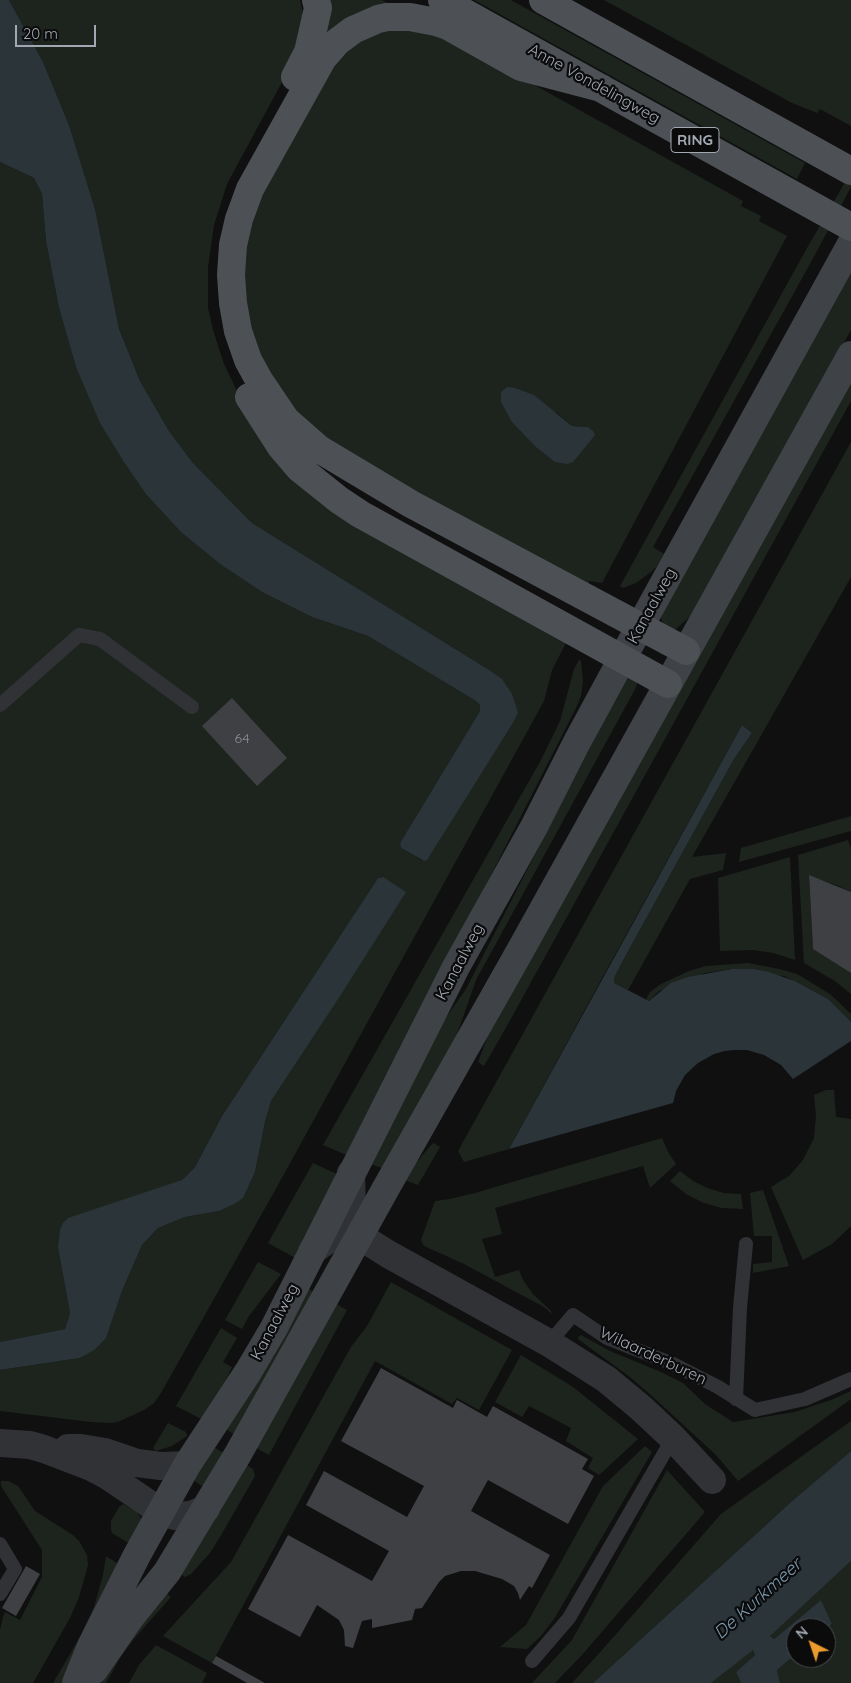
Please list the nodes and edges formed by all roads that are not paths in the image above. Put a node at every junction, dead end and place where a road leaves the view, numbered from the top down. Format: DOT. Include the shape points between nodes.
graph roads {
  1 [pos="316,0"];
  2 [pos="442,0"];
  3 [pos="543,0"];
  4 [pos="578,0"];
  5 [pos="626,46"];
  6 [pos="601,88"];
  7 [pos="851,171"];
  8 [pos="851,227"];
  9 [pos="851,244"];
  10 [pos="851,355"];
  11 [pos="640,627"];
  12 [pos="686,651"];
  13 [pos="622,659"];
  14 [pos="668,684"];
  15 [pos="0,705"];
  16 [pos="192,707"];
  17 [pos="351,1174"];
  18 [pos="360,1235"];
  19 [pos="746,1244"];
  20 [pos="312,1251"];
  21 [pos="549,1343"];
  22 [pos="851,1379"];
  23 [pos="736,1399"];
  24 [pos="673,1438"];
  25 [pos="0,1444"];
  26 [pos="44,1449"];
  27 [pos="187,1465"];
  28 [pos="712,1480"];
  29 [pos="206,1508"];
  30 [pos="161,1512"];
  31 [pos="0,1544"];
  32 [pos="0,1594"];
  33 [pos="532,1662"];
  34 [pos="76,1683"];
  35 [pos="85,1683"];
  1 -- 13 [label="main road" via="318,8 308,52 241,173 222,228 217,266 219,308 224,335 240,378 281,447 299,468 339,500"];
  2 -- 6 [label="main road, Anne Vondelingweg / RING"];
  3 -- 5 [label="main road"];
  4 -- 5 [label="main road"];
  5 -- 7 [label="main road"];
  6 -- 8 [label="main road, Anne Vondelingweg / RING"];
  6 -- 11 [label="main road" via="521,67 436,22 387,17 353,30 323,58 250,189 233,245 233,303 248,360 286,420 308,440 411,504"];
  9 -- 11 [label="main road, Kanaalweg"];
  10 -- 12 [label="main road, Kanaalweg"];
  11 -- 12 [label="main road"];
  11 -- 13 [label="main road, Kanaalweg"];
  12 -- 14 [label="main road, Kanaalweg"];
  13 -- 14 [label="main road"];
  13 -- 17 [label="main road, Kanaalweg" via="456,968"];
  14 -- 18 [label="main road, Kanaalweg"];
  15 -- 16 [label="lane" via="79,635 100,639"];
  17 -- 18 [label="street" via="352,1210"];
  17 -- 20 [label="main road, Kanaalweg"];
  18 -- 20 [label="street" via="353,1232 332,1237"];
  18 -- 21 [label="street" via="388,1254"];
  18 -- 29 [label="main road, Kanaalweg"];
  19 -- 23 [label="lane"];
  20 -- 27 [label="main road, Kanaalweg" via="270,1336"];
  21 -- 23 [label="lane, Wilaarderburen" via="573,1315 607,1338 674,1364"];
  21 -- 24 [label="street" via="606,1379"];
  22 -- 23 [label="lane, Wilaarderburen" via="805,1399 755,1410"];
  24 -- 28 [label="street"];
  24 -- 33 [label="lane" via="569,1618"];
  25 -- 26 [label="street"];
  26 -- 27 [label="street" via="81,1448 138,1463"];
  26 -- 30 [label="street" via="108,1476"];
  27 -- 30 [label="main road, Kanaalweg"];
  29 -- 30 [label="street" via="190,1516"];
  29 -- 35 [label="main road, Kanaalweg" via="167,1572"];
  30 -- 34 [label="main road, Kanaalweg" via="91,1646"];
  31 -- 32 [label="lane" via="15,1569"];
}
